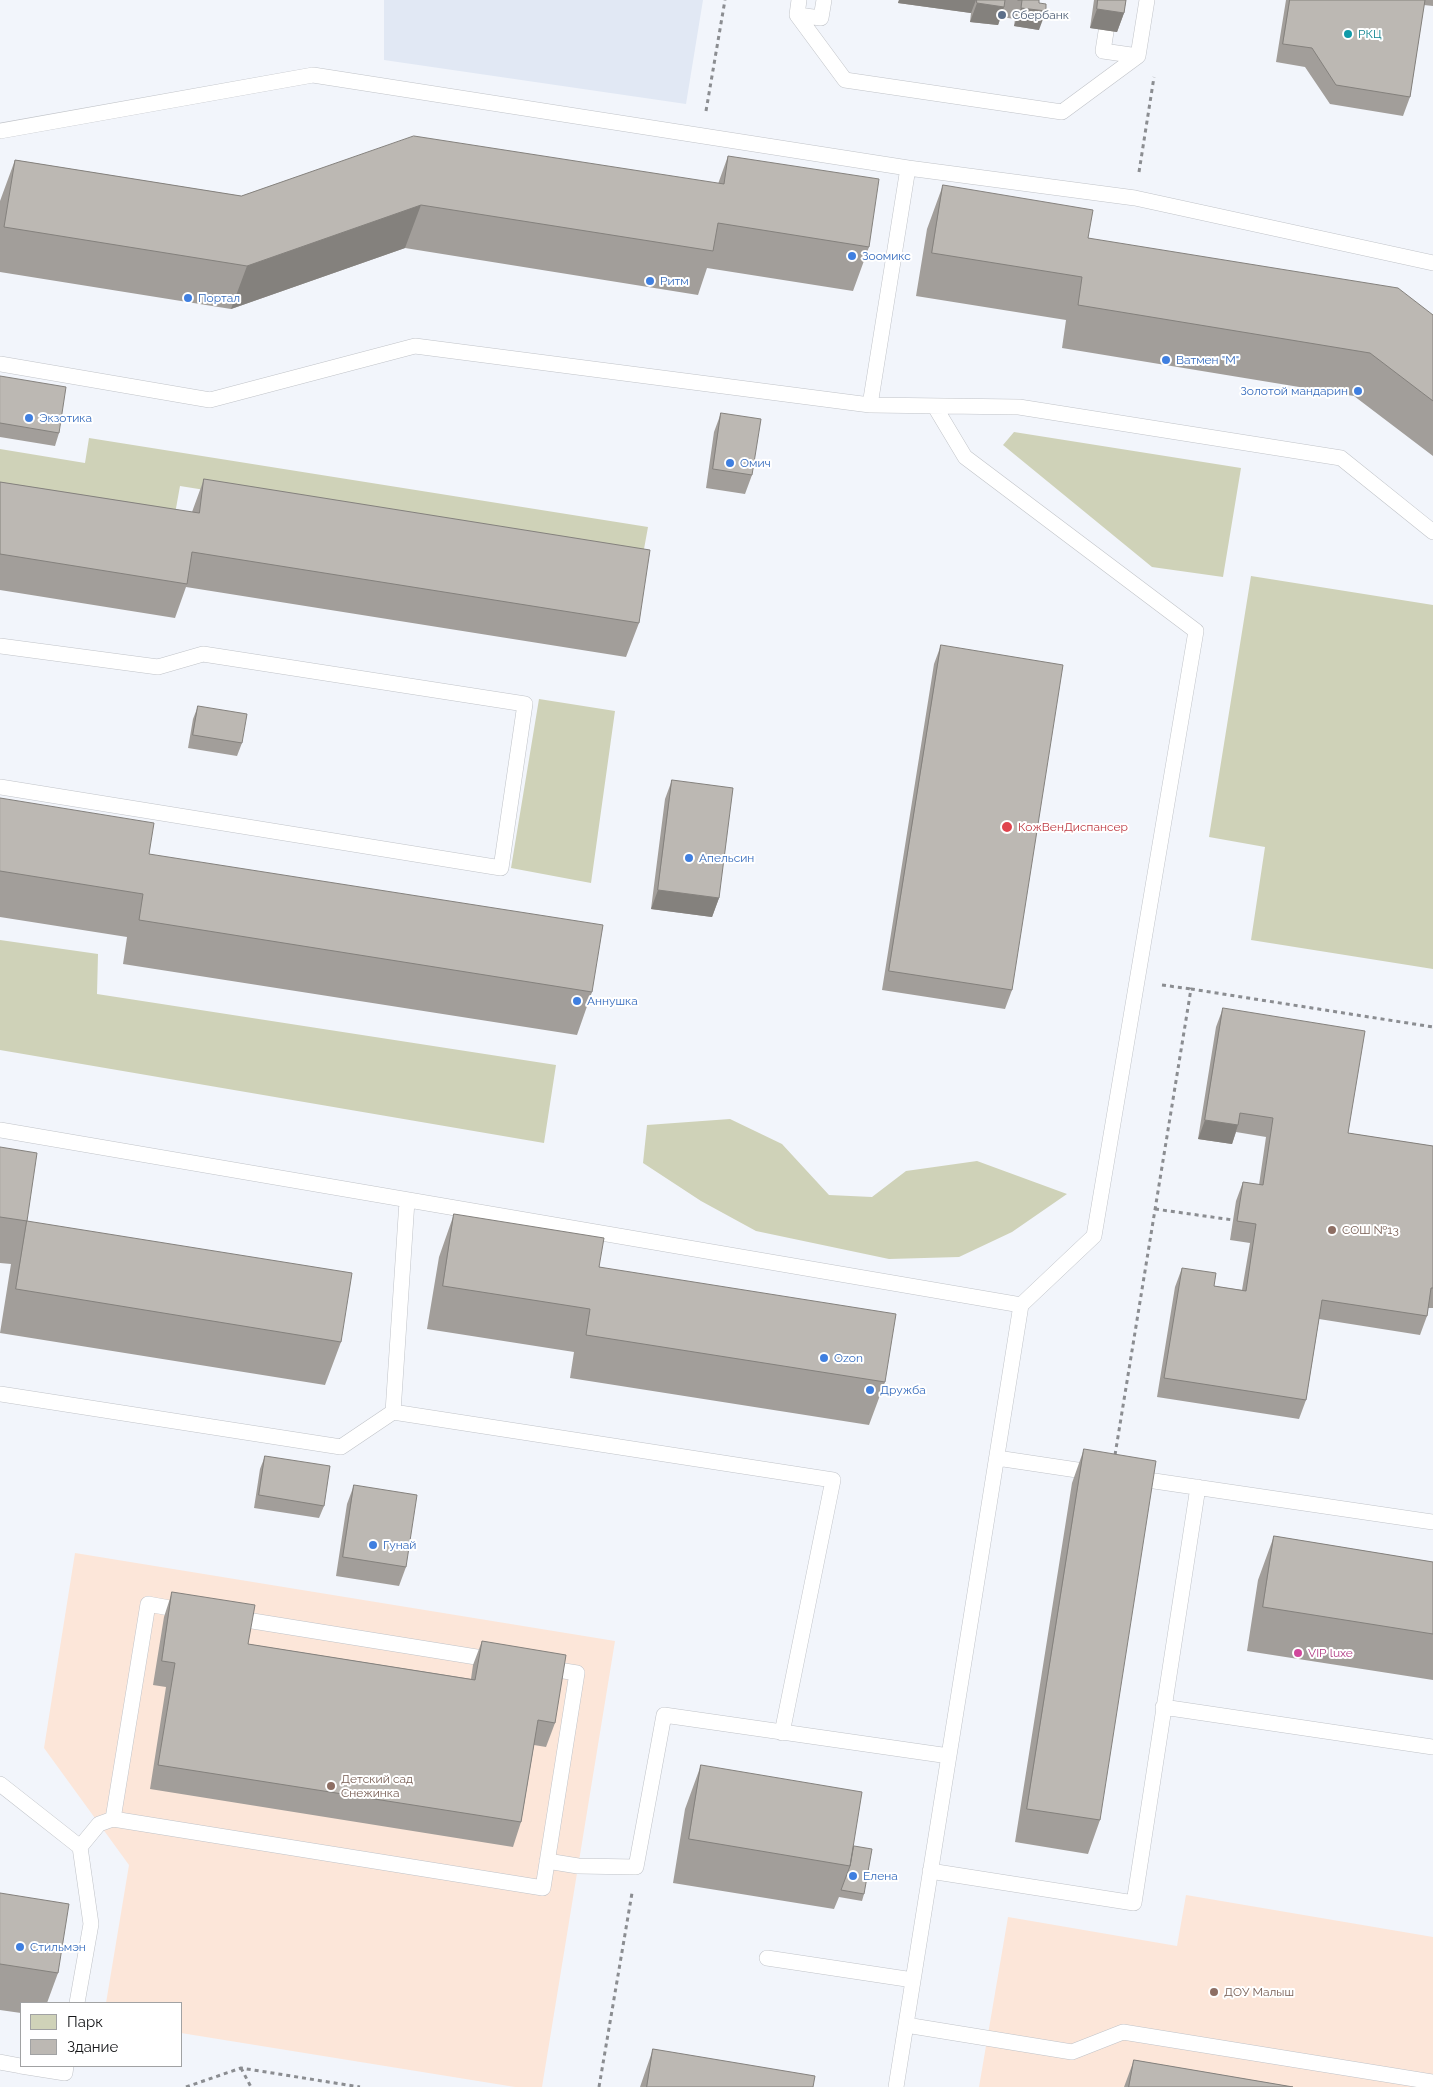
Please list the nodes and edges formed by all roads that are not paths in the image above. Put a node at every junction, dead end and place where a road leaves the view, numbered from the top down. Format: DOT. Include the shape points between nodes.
graph roads {
  1 [pos="824,0"];
  2 [pos="1111,0"];
  3 [pos="1147,0"];
  4 [pos="798,7"];
  5 [pos="1138,56"];
  6 [pos="0,132"];
  7 [pos="908,168"];
  8 [pos="1433,263"];
  9 [pos="0,364"];
  10 [pos="870,405"];
  11 [pos="935,407"];
  12 [pos="1433,532"];
  13 [pos="0,646"];
  14 [pos="0,787"];
  15 [pos="0,1130"];
  16 [pos="408,1200"];
  17 [pos="1021,1305"];
  18 [pos="0,1394"];
  19 [pos="393,1412"];
  20 [pos="997,1458"];
  21 [pos="1198,1487"];
  22 [pos="1433,1522"];
  23 [pos="197,1612"];
  24 [pos="216,1615"];
  25 [pos="509,1662"];
  26 [pos="528,1666"];
  27 [pos="1164,1707"];
  28 [pos="782,1733"];
  29 [pos="1433,1747"];
  30 [pos="949,1756"];
  31 [pos="0,1784"];
  32 [pos="113,1819"];
  33 [pos="80,1847"];
  34 [pos="548,1861"];
  35 [pos="930,1871"];
  36 [pos="767,1958"];
  37 [pos="913,1980"];
  38 [pos="77,2002"];
  39 [pos="906,2025"];
  40 [pos="0,2062"];
  41 [pos="20,2066"];
  42 [pos="26,2067"];
  43 [pos="65,2075"];
  44 [pos="1433,2082"];
  45 [pos="896,2087"];
  1 -- 4 [label="lane" via="821,18"];
  2 -- 5 [label="lane" via="1103,51"];
  3 -- 5 [label="lane"];
  4 -- 5 [label="lane" via="845,80 1062,112"];
  6 -- 7 [label="lane" via="313,75"];
  7 -- 8 [label="lane" via="1135,198"];
  7 -- 10 [label="lane"];
  9 -- 10 [label="lane" via="210,400 415,346"];
  10 -- 11 [label="lane"];
  11 -- 12 [label="lane" via="1019,407 1341,458"];
  11 -- 17 [label="lane" via="965,457 1196,631 1094,1236"];
  13 -- 14 [label="lane" via="158,667 203,654 525,704 501,868"];
  15 -- 16 [label="lane"];
  16 -- 17 [label="lane"];
  16 -- 19 [label="lane"];
  17 -- 20 [label="lane"];
  18 -- 19 [label="lane" via="341,1447"];
  19 -- 28 [label="lane" via="833,1480"];
  20 -- 21 [label="lane"];
  20 -- 30 [label="lane"];
  21 -- 22 [label="lane"];
  21 -- 27 [label="lane"];
  23 -- 32 [label="lane" via="148,1604"];
  24 -- 25 [label="lane"];
  26 -- 34 [label="lane" via="577,1673"];
  27 -- 29 [label="lane"];
  27 -- 35 [label="lane" via="1134,1903"];
  28 -- 30 [label="lane"];
  28 -- 34 [label="lane" via="664,1715 636,1868 578,1866"];
  30 -- 35 [label="lane"];
  31 -- 33 [label="lane"];
  32 -- 33 [label="lane" via="99,1824"];
  32 -- 34 [label="lane" via="543,1888"];
  33 -- 38 [label="lane" via="91,1924"];
  35 -- 37 [label="lane"];
  36 -- 37 [label="lane"];
  37 -- 39 [label="lane"];
  39 -- 44 [label="lane" via="1072,2052 1123,2032"];
  39 -- 45 [label="lane"];
  40 -- 41 [label="lane"];
  42 -- 43 [label="lane"];
}
